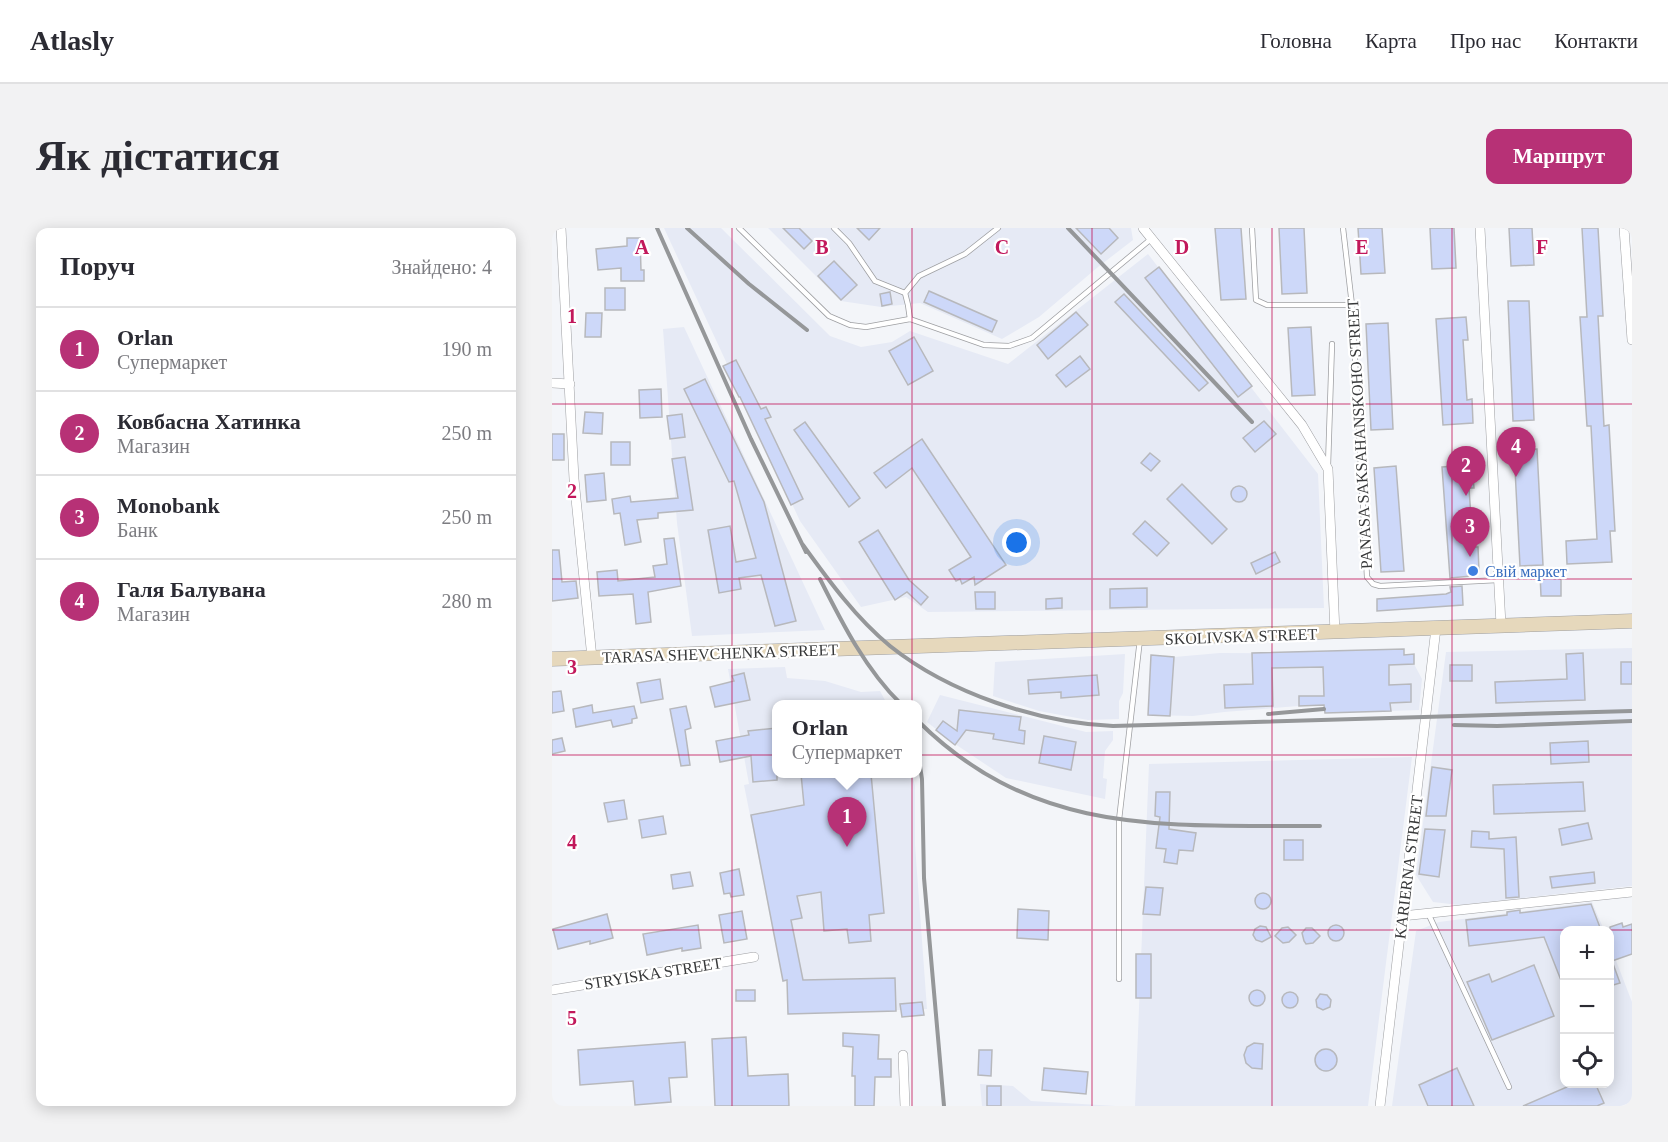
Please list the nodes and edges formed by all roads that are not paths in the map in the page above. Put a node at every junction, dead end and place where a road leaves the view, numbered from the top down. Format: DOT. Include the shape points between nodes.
graph roads {
  1 [pos="561,228"];
  2 [pos="739,228"];
  3 [pos="834,228"];
  4 [pos="998,228"];
  5 [pos="1143,228"];
  6 [pos="1252,228"];
  7 [pos="1343,228"];
  8 [pos="1480,228"];
  9 [pos="1624,228"];
  10 [pos="1151,239"];
  11 [pos="905,293"];
  12 [pos="1352,306"];
  13 [pos="910,319"];
  14 [pos="1632,340"];
  15 [pos="1332,344"];
  16 [pos="552,382"];
  17 [pos="570,384"];
  18 [pos="1328,469"];
  19 [pos="1498,580"];
  20 [pos="1632,621"];
  21 [pos="1501,625"];
  22 [pos="1436,628"];
  23 [pos="1335,633"];
  24 [pos="1140,639"];
  25 [pos="849,648"];
  26 [pos="592,658"];
  27 [pos="552,660"];
  28 [pos="1632,892"];
  29 [pos="1428,913"];
  30 [pos="1402,916"];
  31 [pos="754,957"];
  32 [pos="1119,979"];
  33 [pos="552,990"];
  34 [pos="903,1055"];
  35 [pos="1509,1087"];
  36 [pos="905,1106"];
  37 [pos="1381,1106"];
  1 -- 17 [label="street, TARASA SHEVCHENKA STREET"];
  2 -- 13 [label="lane" via="829,316 866,327"];
  3 -- 11 [label="lane" via="875,281"];
  4 -- 11 [label="lane" via="965,254 919,276"];
  5 -- 10 [label="street"];
  6 -- 12 [label="lane" via="1256,300 1267,305"];
  7 -- 12 [label="lane, PANASA SAKSAHANSKOHO STREET"];
  8 -- 19 [label="street"];
  9 -- 14 [label="street"];
  10 -- 13 [label="lane" via="1032,338 1009,346 984,345"];
  10 -- 18 [label="street" via="1302,425"];
  11 -- 13 [label="lane"];
  12 -- 19 [label="lane, PANASA SAKSAHANSKOHO STREET" via="1367,577 1380,586"];
  15 -- 18 [label="lane"];
  16 -- 17 [label="street"];
  17 -- 26 [label="street, TARASA SHEVCHENKA STREET" via="574,478"];
  18 -- 23 [label="street"];
  19 -- 21 [label="street"];
  20 -- 21 [label="street, SKOLIVSKA STREET"];
  21 -- 22 [label="street, SKOLIVSKA STREET"];
  22 -- 23 [label="street, SKOLIVSKA STREET"];
  22 -- 30 [label="street, KARIERNA STREET"];
  23 -- 24 [label="street, SKOLIVSKA STREET"];
  24 -- 25 [label="street, SKOLIVSKA STREET"];
  24 -- 32 [label="lane" via="1119,820"];
  25 -- 26 [label="street, TARASA SHEVCHENKA STREET"];
  26 -- 27 [label="street, TARASA SHEVCHENKA STREET"];
  28 -- 29 [label="street"];
  29 -- 30 [label="street"];
  29 -- 35 [label="lane"];
  30 -- 37 [label="street, KARIERNA STREET"];
  31 -- 33 [label="street, STRYISKA STREET"];
  34 -- 36 [label="street"];
}
